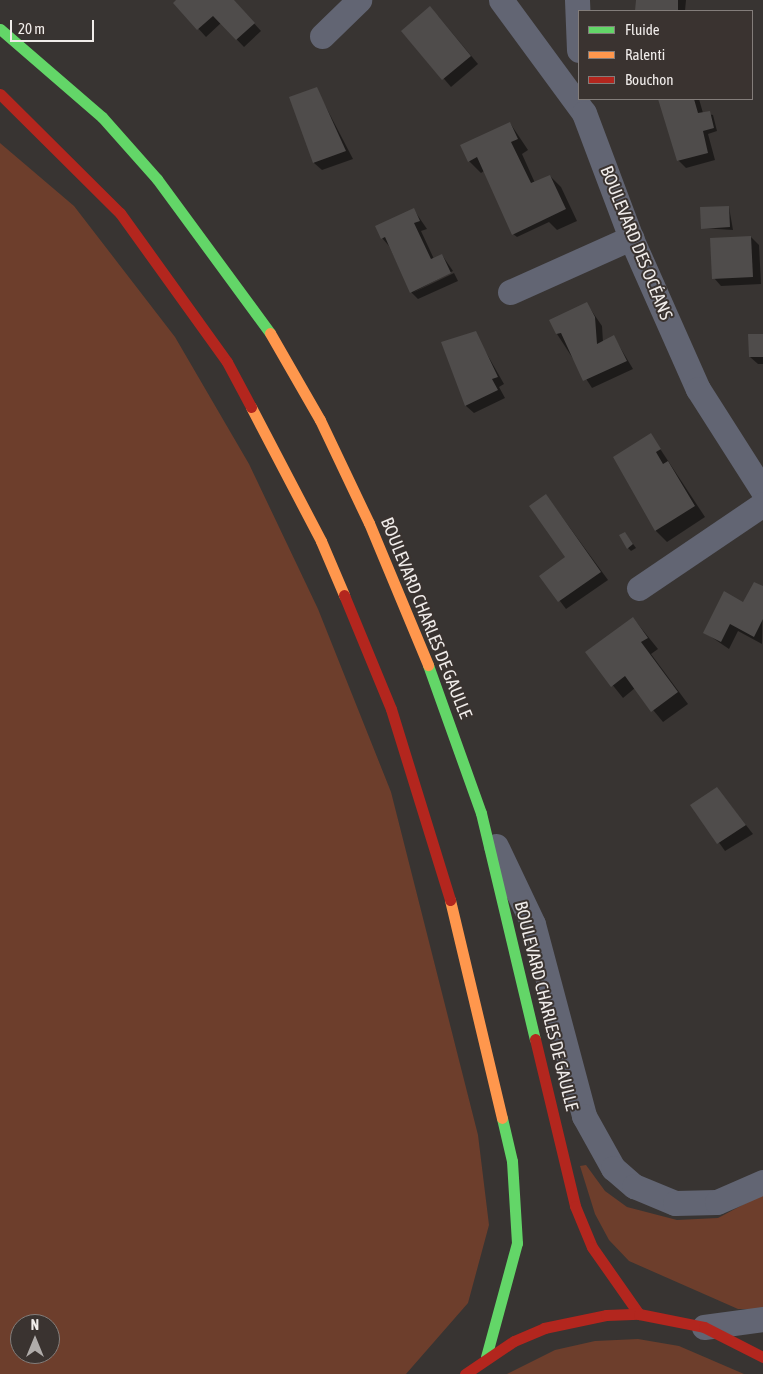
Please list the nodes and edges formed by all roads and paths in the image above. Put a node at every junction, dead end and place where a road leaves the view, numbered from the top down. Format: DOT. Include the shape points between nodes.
graph roads {
  1 [pos="359,0"];
  2 [pos="501,0"];
  3 [pos="577,0"];
  4 [pos="578,25"];
  5 [pos="0,29"];
  6 [pos="322,36"];
  7 [pos="0,94"];
  8 [pos="578,100"];
  9 [pos="583,106"];
  10 [pos="631,238"];
  11 [pos="510,292"];
  12 [pos="763,491"];
  13 [pos="763,504"];
  14 [pos="639,588"];
  15 [pos="481,813"];
  16 [pos="763,1182"];
  17 [pos="639,1314"];
  18 [pos="763,1319"];
  19 [pos="704,1327"];
  20 [pos="486,1357"];
  21 [pos="763,1357"];
  22 [pos="465,1374"];
  1 -- 6 [label="street"];
  2 -- 8 [label="street, BOULEVARD DES OCÉANS"];
  3 -- 4 [label="street"];
  5 -- 15 [label="main road, BOULEVARD CHARLES DE GAULLE" via="108,124 206,242 269,331 320,420 369,523 439,692"];
  7 -- 20 [label="main road" via="120,213 227,362 321,541 391,709 443,869 512,1161 517,1243"];
  9 -- 10 [label="street, BOULEVARD DES OCÉANS"];
  10 -- 11 [label="street"];
  10 -- 12 [label="street, BOULEVARD DES OCÉANS" via="698,389"];
  13 -- 14 [label="street"];
  15 -- 16 [label="street" via="533,924 584,1116 613,1168 634,1186 675,1203 717,1202"];
  15 -- 17 [label="main road, BOULEVARD CHARLES DE GAULLE" via="575,1206 592,1247"];
  17 -- 19 [label="main road"];
  17 -- 20 [label="main road" via="575,1319 514,1341"];
  18 -- 19 [label="street"];
  19 -- 21 [label="main road"];
  20 -- 22 [label="main road"];
}
